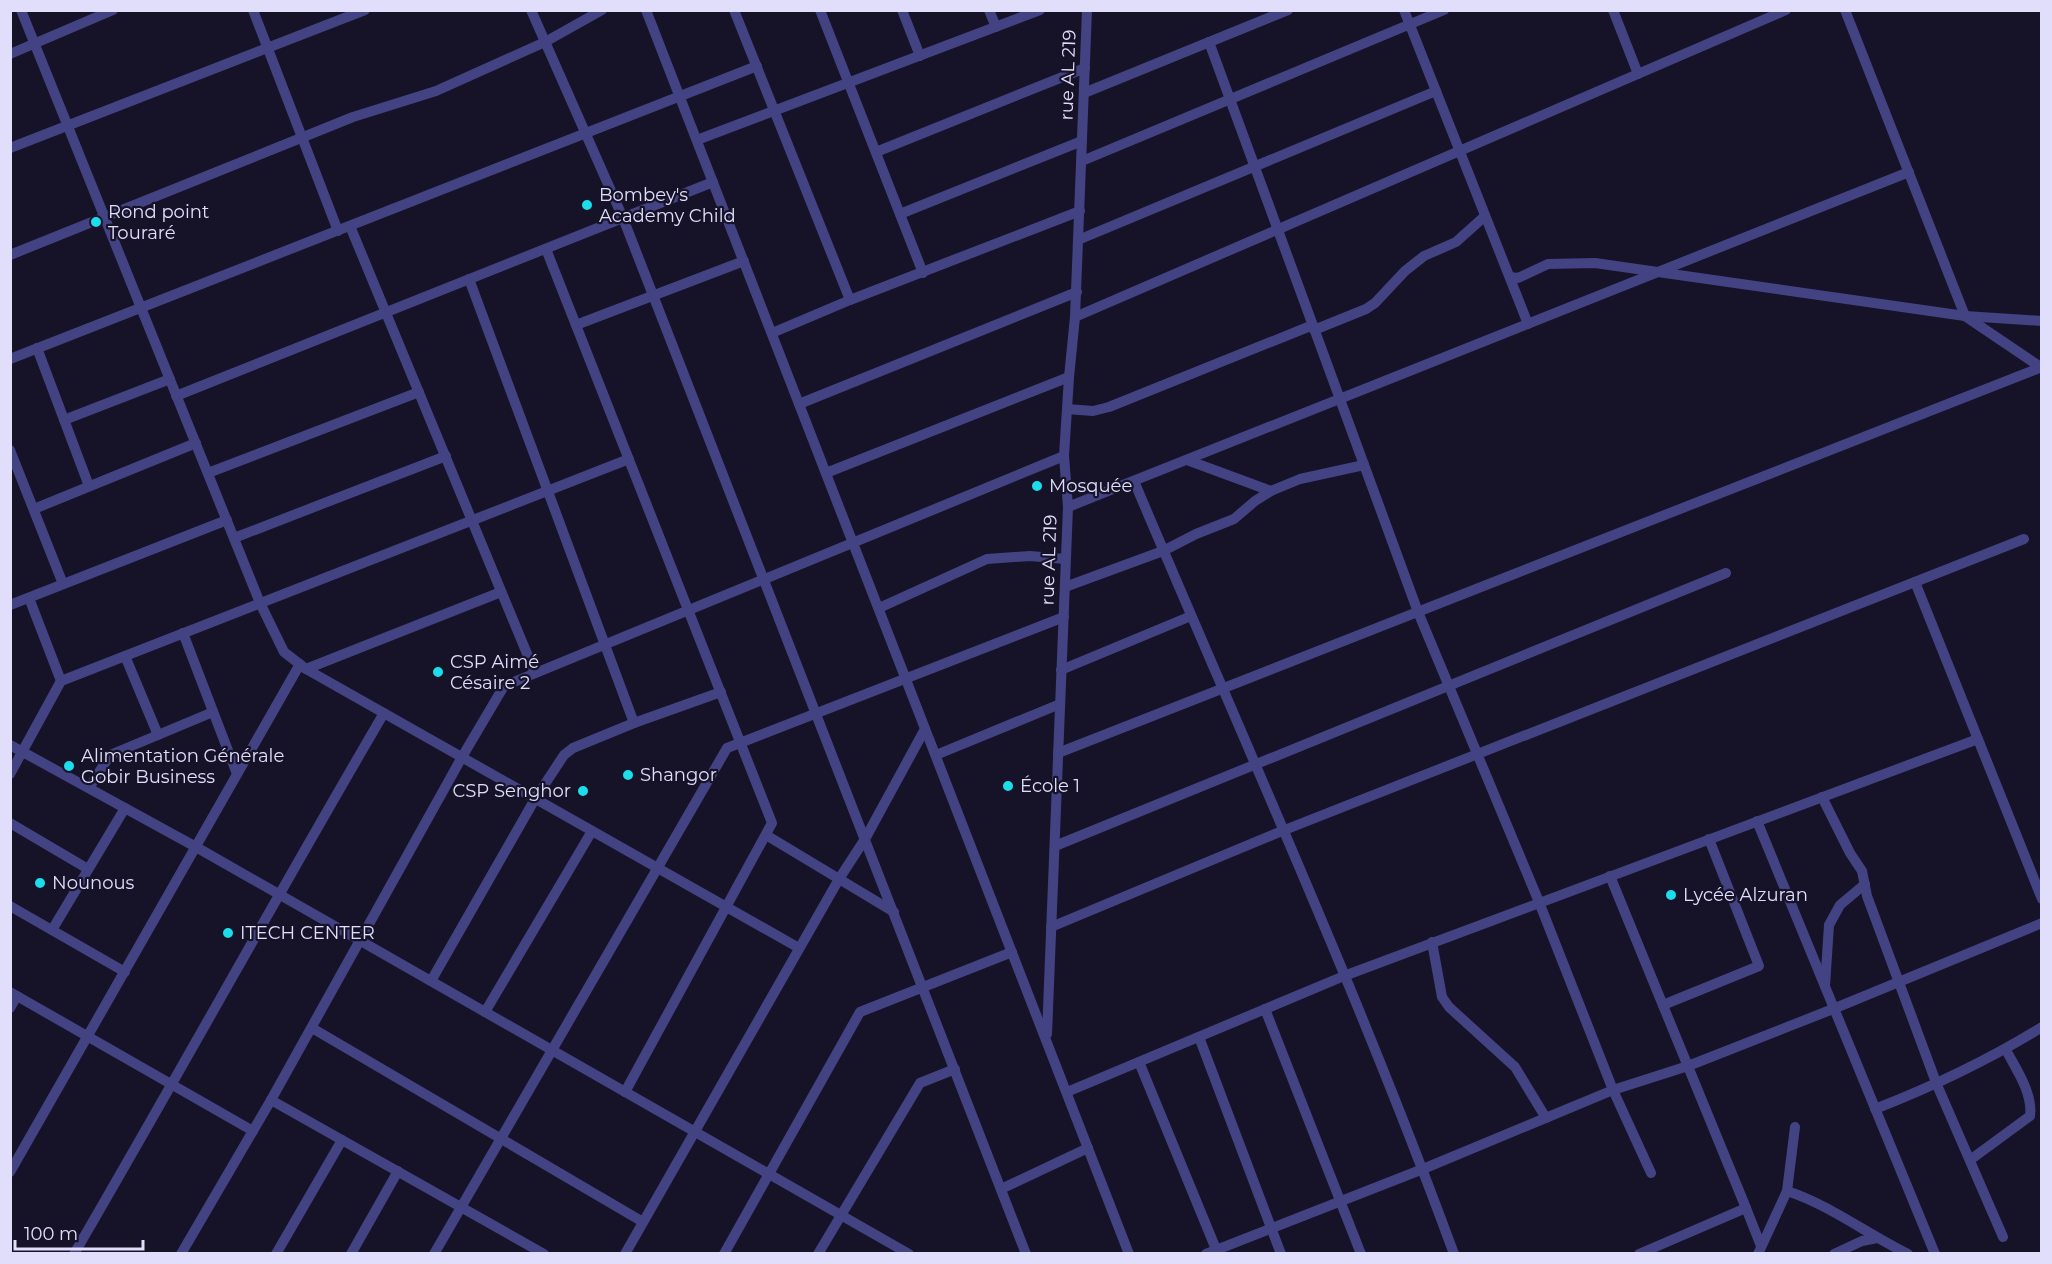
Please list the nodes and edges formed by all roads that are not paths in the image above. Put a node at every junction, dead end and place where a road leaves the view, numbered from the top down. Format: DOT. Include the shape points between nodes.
graph roads {
  1 [pos="21,10"];
  2 [pos="253,10"];
  3 [pos="365,10"];
  4 [pos="531,10"];
  5 [pos="602,10"];
  6 [pos="646,10"];
  7 [pos="734,10"];
  8 [pos="820,10"];
  9 [pos="902,10"];
  10 [pos="989,10"];
  11 [pos="1040,10"];
  12 [pos="1088,10"];
  13 [pos="1288,10"];
  14 [pos="1404,10"];
  15 [pos="1444,10"];
  16 [pos="1613,10"];
  17 [pos="1786,10"];
  18 [pos="1845,10"];
  19 [pos="106,12"];
  20 [pos="1410,24"];
  21 [pos="996,27"];
  22 [pos="545,42"];
  23 [pos="1209,42"];
  24 [pos="34,44"];
  25 [pos="267,48"];
  26 [pos="10,54"];
  27 [pos="920,56"];
  28 [pos="757,66"];
  29 [pos="1085,68"];
  30 [pos="1638,74"];
  31 [pos="849,83"];
  32 [pos="1436,91"];
  33 [pos="1084,93"];
  34 [pos="680,96"];
  35 [pos="1230,99"];
  36 [pos="774,111"];
  37 [pos="68,126"];
  38 [pos="585,133"];
  39 [pos="302,138"];
  40 [pos="697,140"];
  41 [pos="1082,141"];
  42 [pos="10,148"];
  43 [pos="1460,151"];
  44 [pos="876,152"];
  45 [pos="1082,160"];
  46 [pos="1255,167"];
  47 [pos="1909,172"];
  48 [pos="713,182"];
  49 [pos="1080,211"];
  50 [pos="900,214"];
  51 [pos="1485,216"];
  52 [pos="104,217"];
  53 [pos="623,218"];
  54 [pos="350,226"];
  55 [pos="1278,230"];
  56 [pos="338,231"];
  57 [pos="1078,240"];
  58 [pos="546,249"];
  59 [pos="10,255"];
  60 [pos="744,261"];
  61 [pos="1660,272"];
  62 [pos="923,273"];
  63 [pos="1510,277"];
  64 [pos="469,279"];
  65 [pos="1077,292"];
  66 [pos="653,296"];
  67 [pos="850,300"];
  68 [pos="141,308"];
  69 [pos="386,312"];
  70 [pos="1965,316"];
  71 [pos="1075,317"];
  72 [pos="2042,321"];
  73 [pos="1528,324"];
  74 [pos="576,325"];
  75 [pos="1313,327"];
  76 [pos="772,333"];
  77 [pos="37,348"];
  78 [pos="10,359"];
  79 [pos="2041,367"];
  80 [pos="1069,377"];
  81 [pos="170,379"];
  82 [pos="419,392"];
  83 [pos="176,396"];
  84 [pos="1340,399"];
  85 [pos="799,404"];
  86 [pos="1067,409"];
  87 [pos="64,420"];
  88 [pos="196,443"];
  89 [pos="11,450"];
  90 [pos="446,456"];
  91 [pos="1064,456"];
  92 [pos="629,459"];
  93 [pos="1186,460"];
  94 [pos="1364,465"];
  95 [pos="208,473"];
  96 [pos="826,473"];
  97 [pos="1134,481"];
  98 [pos="89,486"];
  99 [pos="548,490"];
  100 [pos="1271,491"];
  101 [pos="1068,507"];
  102 [pos="34,509"];
  103 [pos="227,520"];
  104 [pos="472,520"];
  105 [pos="234,538"];
  106 [pos="2024,539"];
  107 [pos="853,543"];
  108 [pos="1163,551"];
  109 [pos="1065,559"];
  110 [pos="1726,573"];
  111 [pos="764,579"];
  112 [pos="1915,582"];
  113 [pos="63,584"];
  114 [pos="1065,587"];
  115 [pos="501,592"];
  116 [pos="29,598"];
  117 [pos="260,603"];
  118 [pos="10,605"];
  119 [pos="879,608"];
  120 [pos="688,610"];
  121 [pos="1418,612"];
  122 [pos="1191,616"];
  123 [pos="1064,617"];
  124 [pos="183,633"];
  125 [pos="605,645"];
  126 [pos="125,656"];
  127 [pos="303,667"];
  128 [pos="1062,670"];
  129 [pos="535,673"];
  130 [pos="906,679"];
  131 [pos="61,681"];
  132 [pos="1449,686"];
  133 [pos="1222,690"];
  134 [pos="721,692"];
  135 [pos="1060,704"];
  136 [pos="213,712"];
  137 [pos="384,713"];
  138 [pos="816,714"];
  139 [pos="634,723"];
  140 [pos="926,729"];
  141 [pos="158,735"];
  142 [pos="1978,739"];
  143 [pos="741,743"];
  144 [pos="10,745"];
  145 [pos="22,752"];
  146 [pos="1058,753"];
  147 [pos="1477,754"];
  148 [pos="936,755"];
  149 [pos="462,758"];
  150 [pos="1254,765"];
  151 [pos="10,774"];
  152 [pos="237,774"];
  153 [pos="89,788"];
  154 [pos="1822,797"];
  155 [pos="535,798"];
  156 [pos="125,808"];
  157 [pos="1757,821"];
  158 [pos="10,823"];
  159 [pos="592,831"];
  160 [pos="1282,831"];
  161 [pos="766,835"];
  162 [pos="866,839"];
  163 [pos="1709,839"];
  164 [pos="1055,846"];
  165 [pos="196,847"];
  166 [pos="658,868"];
  167 [pos="88,869"];
  168 [pos="1610,876"];
  169 [pos="839,879"];
  170 [pos="1865,884"];
  171 [pos="278,894"];
  172 [pos="2042,899"];
  173 [pos="1539,902"];
  174 [pos="10,906"];
  175 [pos="726,907"];
  176 [pos="894,912"];
  177 [pos="2042,923"];
  178 [pos="1051,927"];
  179 [pos="52,930"];
  180 [pos="360,940"];
  181 [pos="1432,942"];
  182 [pos="799,948"];
  183 [pos="1012,952"];
  184 [pos="125,972"];
  185 [pos="1344,976"];
  186 [pos="431,981"];
  187 [pos="1900,982"];
  188 [pos="923,987"];
  189 [pos="1825,989"];
  190 [pos="14,994"];
  191 [pos="1663,1005"];
  192 [pos="10,1008"];
  193 [pos="1264,1009"];
  194 [pos="1833,1009"];
  195 [pos="485,1012"];
  196 [pos="2042,1027"];
  197 [pos="312,1028"];
  198 [pos="88,1036"];
  199 [pos="1199,1037"];
  200 [pos="1047,1040"];
  201 [pos="552,1050"];
  202 [pos="2006,1050"];
  203 [pos="1139,1062"];
  204 [pos="1688,1066"];
  205 [pos="955,1069"];
  206 [pos="172,1084"];
  207 [pos="1937,1085"];
  208 [pos="1613,1090"];
  209 [pos="625,1092"];
  210 [pos="1067,1092"];
  211 [pos="271,1100"];
  212 [pos="1875,1109"];
  213 [pos="1546,1118"];
  214 [pos="1795,1127"];
  215 [pos="253,1131"];
  216 [pos="695,1132"];
  217 [pos="501,1139"];
  218 [pos="342,1140"];
  219 [pos="1089,1148"];
  220 [pos="1970,1160"];
  221 [pos="1423,1169"];
  222 [pos="398,1171"];
  223 [pos="10,1172"];
  224 [pos="1651,1173"];
  225 [pos="769,1174"];
  226 [pos="1001,1189"];
  227 [pos="1787,1191"];
  228 [pos="1340,1201"];
  229 [pos="461,1207"];
  230 [pos="1746,1208"];
  231 [pos="841,1215"];
  232 [pos="643,1222"];
  233 [pos="1272,1228"];
  234 [pos="2003,1236"];
  235 [pos="1877,1238"];
  236 [pos="1862,1240"];
  237 [pos="891,1249"];
  238 [pos="1760,1250"];
  239 [pos="537,1252"];
  240 [pos="1213,1252"];
  241 [pos="74,1254"];
  242 [pos="181,1254"];
  243 [pos="276,1254"];
  244 [pos="351,1254"];
  245 [pos="434,1254"];
  246 [pos="625,1254"];
  247 [pos="724,1254"];
  248 [pos="818,1254"];
  249 [pos="909,1254"];
  250 [pos="1026,1254"];
  251 [pos="1130,1254"];
  252 [pos="1281,1254"];
  253 [pos="1361,1254"];
  254 [pos="1454,1254"];
  255 [pos="1639,1254"];
  256 [pos="1834,1254"];
  257 [pos="1855,1254"];
  258 [pos="1908,1254"];
  259 [pos="1935,1254"];
  1 -- 24 [label="street"];
  2 -- 25 [label="street"];
  3 -- 25 [label="street"];
  4 -- 22 [label="street"];
  5 -- 22 [label="street"];
  6 -- 34 [label="street"];
  7 -- 28 [label="street"];
  8 -- 31 [label="street"];
  9 -- 27 [label="street"];
  10 -- 21 [label="street"];
  11 -- 21 [label="street"];
  12 -- 29 [label="street, rue AL 219"];
  13 -- 23 [label="street"];
  14 -- 20 [label="street"];
  15 -- 20 [label="street"];
  16 -- 30 [label="street"];
  17 -- 30 [label="street"];
  18 -- 47 [label="street"];
  19 -- 24 [label="street"];
  20 -- 32 [label="street"];
  20 -- 35 [label="street"];
  21 -- 27 [label="street"];
  22 -- 38 [label="street"];
  22 -- 39 [label="street" via="436,91"];
  23 -- 33 [label="street"];
  23 -- 35 [label="street"];
  24 -- 26 [label="street"];
  24 -- 37 [label="street"];
  25 -- 37 [label="street"];
  25 -- 39 [label="street"];
  27 -- 31 [label="street"];
  28 -- 34 [label="street"];
  28 -- 36 [label="street"];
  29 -- 33 [label="street, rue AL 219"];
  29 -- 44 [label="street"];
  30 -- 43 [label="street"];
  31 -- 36 [label="street"];
  31 -- 44 [label="street"];
  32 -- 43 [label="street"];
  32 -- 46 [label="street"];
  33 -- 41 [label="street, rue AL 219"];
  34 -- 38 [label="street"];
  34 -- 40 [label="street"];
  35 -- 45 [label="street"];
  35 -- 46 [label="street"];
  36 -- 40 [label="street"];
  36 -- 67 [label="street"];
  37 -- 42 [label="street"];
  37 -- 52 [label="street"];
  38 -- 53 [label="street"];
  38 -- 54 [label="street"];
  39 -- 52 [label="street"];
  39 -- 56 [label="street"];
  40 -- 48 [label="street"];
  41 -- 45 [label="street, rue AL 219"];
  41 -- 50 [label="street"];
  43 -- 51 [label="street"];
  43 -- 55 [label="street"];
  44 -- 50 [label="street"];
  45 -- 49 [label="street, rue AL 219"];
  46 -- 55 [label="street"];
  46 -- 57 [label="street"];
  47 -- 61 [label="street"];
  47 -- 70 [label="street"];
  48 -- 53 [label="street"];
  48 -- 60 [label="street"];
  49 -- 57 [label="street, rue AL 219"];
  49 -- 62 [label="street"];
  50 -- 62 [label="street"];
  51 -- 63 [label="street"];
  51 -- 75 [label="street" via="1456,242 1424,256 1366,309"];
  52 -- 59 [label="street"];
  52 -- 68 [label="street"];
  53 -- 58 [label="street"];
  53 -- 66 [label="street"];
  54 -- 56 [label="street"];
  54 -- 69 [label="street"];
  55 -- 71 [label="street"];
  55 -- 75 [label="street"];
  56 -- 68 [label="street"];
  57 -- 65 [label="street, rue AL 219"];
  58 -- 64 [label="street"];
  58 -- 74 [label="street"];
  60 -- 66 [label="street"];
  60 -- 76 [label="street"];
  61 -- 63 [label="street" via="1569,262 1548,264 1518,278"];
  61 -- 70 [label="street"];
  61 -- 73 [label="street"];
  62 -- 67 [label="street"];
  63 -- 73 [label="street"];
  64 -- 69 [label="street"];
  64 -- 99 [label="street"];
  65 -- 71 [label="street, rue AL 219"];
  65 -- 85 [label="street"];
  66 -- 74 [label="street"];
  66 -- 111 [label="street"];
  67 -- 76 [label="street"];
  68 -- 77 [label="street"];
  68 -- 81 [label="street"];
  69 -- 82 [label="street"];
  69 -- 83 [label="street"];
  70 -- 72 [label="street"];
  70 -- 79 [label="street"];
  71 -- 80 [label="street, rue AL 219"];
  73 -- 84 [label="street"];
  74 -- 92 [label="street"];
  75 -- 84 [label="street"];
  75 -- 86 [label="street" via="1109,407 1093,411"];
  76 -- 85 [label="street"];
  77 -- 78 [label="street"];
  77 -- 87 [label="street"];
  79 -- 121 [label="street"];
  80 -- 86 [label="street, rue AL 219"];
  80 -- 96 [label="street"];
  81 -- 83 [label="street"];
  81 -- 87 [label="street"];
  82 -- 90 [label="street"];
  82 -- 95 [label="street"];
  83 -- 88 [label="street"];
  84 -- 93 [label="street"];
  84 -- 94 [label="street"];
  85 -- 96 [label="street"];
  86 -- 91 [label="street, rue AL 219"];
  87 -- 98 [label="street"];
  88 -- 95 [label="street"];
  88 -- 98 [label="street"];
  89 -- 102 [label="street"];
  90 -- 104 [label="street"];
  90 -- 105 [label="street"];
  91 -- 101 [label="street, rue AL 219"];
  91 -- 107 [label="street"];
  92 -- 99 [label="street"];
  92 -- 120 [label="street"];
  93 -- 97 [label="street"];
  93 -- 100 [label="street"];
  94 -- 100 [label="street" via="1300,479"];
  94 -- 121 [label="street"];
  95 -- 103 [label="street"];
  96 -- 107 [label="street"];
  97 -- 101 [label="street"];
  97 -- 108 [label="street"];
  98 -- 102 [label="street"];
  99 -- 104 [label="street"];
  99 -- 125 [label="street"];
  100 -- 108 [label="street" via="1234,519"];
  101 -- 109 [label="street, rue AL 219"];
  102 -- 113 [label="street"];
  103 -- 105 [label="street"];
  103 -- 113 [label="street"];
  104 -- 115 [label="street"];
  104 -- 117 [label="street"];
  105 -- 117 [label="street"];
  106 -- 112 [label="street"];
  107 -- 111 [label="street"];
  107 -- 119 [label="street"];
  108 -- 114 [label="street"];
  108 -- 122 [label="street"];
  109 -- 114 [label="street, rue AL 219"];
  109 -- 119 [label="street" via="987,559"];
  110 -- 132 [label="street"];
  111 -- 120 [label="street"];
  111 -- 138 [label="street"];
  112 -- 142 [label="street"];
  112 -- 147 [label="street"];
  113 -- 116 [label="street"];
  114 -- 123 [label="street, rue AL 219"];
  115 -- 127 [label="street"];
  115 -- 129 [label="street"];
  116 -- 118 [label="street"];
  116 -- 131 [label="street"];
  117 -- 124 [label="street"];
  117 -- 127 [label="street" via="284,652"];
  119 -- 130 [label="street"];
  120 -- 125 [label="street"];
  120 -- 134 [label="street"];
  121 -- 132 [label="street"];
  121 -- 133 [label="street"];
  122 -- 128 [label="street"];
  122 -- 133 [label="street"];
  123 -- 128 [label="street, rue AL 219"];
  123 -- 130 [label="street"];
  124 -- 126 [label="street"];
  124 -- 136 [label="street"];
  125 -- 129 [label="street"];
  125 -- 139 [label="street"];
  126 -- 131 [label="street"];
  126 -- 141 [label="street"];
  127 -- 137 [label="street"];
  127 -- 152 [label="street"];
  128 -- 135 [label="street, rue AL 219"];
  129 -- 149 [label="street" via="504,686"];
  130 -- 138 [label="street"];
  130 -- 140 [label="street"];
  131 -- 145 [label="street"];
  132 -- 147 [label="street"];
  132 -- 150 [label="street"];
  133 -- 146 [label="street"];
  133 -- 150 [label="street"];
  134 -- 139 [label="street"];
  134 -- 143 [label="street"];
  135 -- 146 [label="street, rue AL 219"];
  135 -- 148 [label="street"];
  136 -- 141 [label="street"];
  136 -- 152 [label="street"];
  137 -- 149 [label="street"];
  137 -- 171 [label="street"];
  138 -- 143 [label="street"];
  138 -- 162 [label="street"];
  139 -- 155 [label="street" via="568,751"];
  140 -- 148 [label="street"];
  140 -- 162 [label="street"];
  141 -- 153 [label="street" via="110,755"];
  142 -- 154 [label="street"];
  142 -- 172 [label="street"];
  143 -- 161 [label="street" via="772,823"];
  143 -- 166 [label="street" via="727,748"];
  144 -- 145 [label="street"];
  145 -- 151 [label="street"];
  145 -- 153 [label="street"];
  146 -- 164 [label="street, rue AL 219"];
  147 -- 160 [label="street"];
  147 -- 173 [label="street"];
  148 -- 183 [label="street"];
  149 -- 155 [label="street"];
  149 -- 180 [label="street"];
  150 -- 160 [label="street"];
  150 -- 164 [label="street"];
  152 -- 165 [label="street"];
  153 -- 156 [label="street"];
  154 -- 157 [label="street"];
  154 -- 170 [label="street" via="1862,871"];
  155 -- 159 [label="street"];
  155 -- 186 [label="street"];
  156 -- 165 [label="street"];
  156 -- 167 [label="street"];
  157 -- 163 [label="street"];
  157 -- 189 [label="street"];
  158 -- 167 [label="street"];
  159 -- 166 [label="street"];
  159 -- 195 [label="street"];
  160 -- 178 [label="street"];
  160 -- 185 [label="street"];
  161 -- 169 [label="street"];
  161 -- 175 [label="street"];
  162 -- 169 [label="street"];
  162 -- 176 [label="street"];
  163 -- 168 [label="street"];
  163 -- 191 [label="street" via="1760,966"];
  164 -- 178 [label="street, rue AL 219"];
  165 -- 171 [label="street"];
  165 -- 184 [label="street"];
  166 -- 175 [label="street"];
  166 -- 201 [label="street"];
  167 -- 179 [label="street"];
  168 -- 173 [label="street"];
  168 -- 191 [label="street"];
  169 -- 176 [label="street"];
  169 -- 182 [label="street"];
  170 -- 187 [label="street"];
  170 -- 189 [label="street" via="1840,905 1829,925"];
  171 -- 180 [label="street"];
  171 -- 206 [label="street"];
  173 -- 181 [label="street"];
  173 -- 208 [label="street"];
  174 -- 179 [label="street"];
  175 -- 182 [label="street"];
  175 -- 209 [label="street"];
  176 -- 188 [label="street"];
  177 -- 187 [label="street"];
  178 -- 200 [label="street, rue AL 219"];
  179 -- 184 [label="street"];
  180 -- 186 [label="street"];
  180 -- 197 [label="street"];
  181 -- 185 [label="street"];
  181 -- 213 [label="street" via="1442,997 1515,1067"];
  182 -- 216 [label="street"];
  183 -- 188 [label="street"];
  183 -- 200 [label="street"];
  184 -- 198 [label="street"];
  185 -- 193 [label="street"];
  185 -- 221 [label="street"];
  186 -- 195 [label="street"];
  187 -- 194 [label="street"];
  187 -- 207 [label="street"];
  188 -- 205 [label="street"];
  188 -- 225 [label="street" via="860,1012"];
  189 -- 194 [label="street"];
  190 -- 192 [label="street"];
  190 -- 198 [label="street"];
  191 -- 204 [label="street"];
  193 -- 199 [label="street"];
  193 -- 228 [label="street"];
  194 -- 204 [label="street"];
  194 -- 212 [label="street"];
  195 -- 201 [label="street"];
  196 -- 202 [label="street"];
  197 -- 211 [label="street"];
  197 -- 217 [label="street"];
  198 -- 206 [label="street"];
  198 -- 223 [label="street"];
  199 -- 203 [label="street"];
  199 -- 233 [label="street"];
  200 -- 210 [label="street"];
  201 -- 209 [label="street"];
  201 -- 217 [label="street"];
  202 -- 207 [label="street"];
  202 -- 220 [label="street" via="2024,1085 2030,1116"];
  203 -- 210 [label="street"];
  203 -- 240 [label="street"];
  204 -- 208 [label="street"];
  204 -- 230 [label="street"];
  205 -- 226 [label="street"];
  205 -- 231 [label="street" via="920,1083"];
  206 -- 215 [label="street"];
  206 -- 241 [label="street"];
  207 -- 212 [label="street"];
  207 -- 220 [label="street"];
  208 -- 213 [label="street"];
  208 -- 224 [label="street"];
  209 -- 216 [label="street"];
  210 -- 219 [label="street"];
  211 -- 215 [label="street"];
  211 -- 218 [label="street"];
  212 -- 259 [label="street"];
  213 -- 221 [label="street"];
  214 -- 227 [label="street"];
  215 -- 242 [label="street"];
  216 -- 225 [label="street"];
  216 -- 232 [label="street"];
  217 -- 229 [label="street"];
  217 -- 232 [label="street"];
  218 -- 222 [label="street"];
  218 -- 243 [label="street"];
  219 -- 226 [label="street"];
  219 -- 251 [label="street"];
  220 -- 234 [label="street"];
  221 -- 228 [label="street"];
  221 -- 254 [label="street"];
  222 -- 229 [label="street"];
  222 -- 244 [label="street"];
  225 -- 231 [label="street"];
  225 -- 247 [label="street"];
  226 -- 250 [label="street"];
  227 -- 235 [label="street" via="1810,1198"];
  227 -- 238 [label="street"];
  228 -- 233 [label="street"];
  228 -- 253 [label="street"];
  229 -- 239 [label="street"];
  229 -- 245 [label="street"];
  230 -- 238 [label="street"];
  230 -- 255 [label="street"];
  231 -- 237 [label="street"];
  231 -- 248 [label="street"];
  232 -- 246 [label="street"];
  233 -- 240 [label="street"];
  233 -- 252 [label="street"];
  235 -- 236 [label="street"];
  235 -- 258 [label="street"];
  236 -- 256 [label="street"];
  236 -- 257 [label="street"];
  237 -- 249 [label="street"];
}
